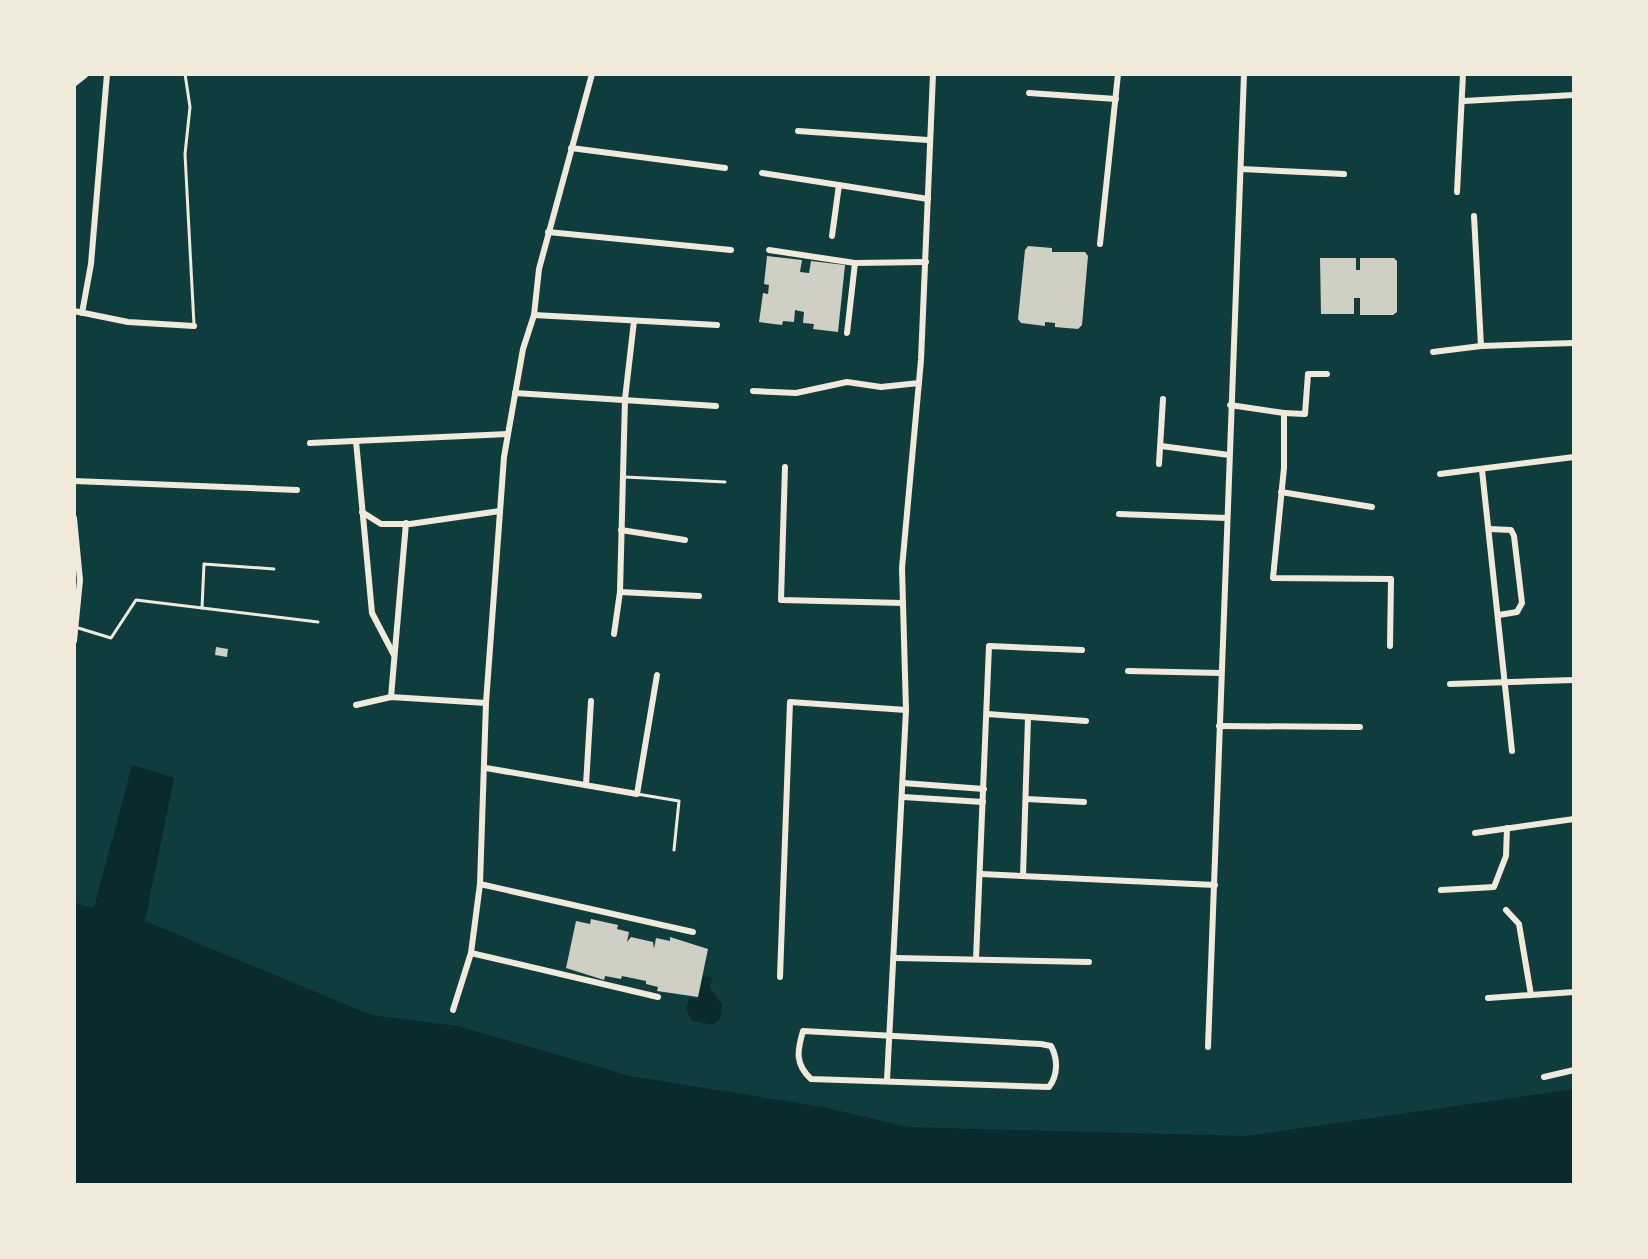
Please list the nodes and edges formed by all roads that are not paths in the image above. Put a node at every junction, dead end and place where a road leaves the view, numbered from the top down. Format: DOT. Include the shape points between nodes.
graph roads {
  1 [pos="84,74"];
  2 [pos="107,74"];
  3 [pos="185,74"];
  4 [pos="592,74"];
  5 [pos="933,74"];
  6 [pos="1118,74"];
  7 [pos="1244,74"];
  8 [pos="1463,74"];
  9 [pos="74,82"];
  10 [pos="1029,93"];
  11 [pos="1574,95"];
  12 [pos="1116,99"];
  13 [pos="1464,101"];
  14 [pos="798,131"];
  15 [pos="928,140"];
  16 [pos="571,148"];
  17 [pos="725,168"];
  18 [pos="1241,169"];
  19 [pos="762,173"];
  20 [pos="1344,174"];
  21 [pos="839,185"];
  22 [pos="1457,192"];
  23 [pos="928,199"];
  24 [pos="1474,216"];
  25 [pos="548,232"];
  26 [pos="832,236"];
  27 [pos="1100,244"];
  28 [pos="731,250"];
  29 [pos="769,250"];
  30 [pos="926,262"];
  31 [pos="855,263"];
  32 [pos="74,311"];
  33 [pos="82,313"];
  34 [pos="534,315"];
  35 [pos="634,321"];
  36 [pos="717,325"];
  37 [pos="194,326"];
  38 [pos="847,333"];
  39 [pos="1574,343"];
  40 [pos="1481,346"];
  41 [pos="1433,352"];
  42 [pos="1327,374"];
  43 [pos="919,383"];
  44 [pos="753,391"];
  45 [pos="515,393"];
  46 [pos="625,399"];
  47 [pos="1163,399"];
  48 [pos="1230,405"];
  49 [pos="716,406"];
  50 [pos="1284,413"];
  51 [pos="508,434"];
  52 [pos="356,441"];
  53 [pos="310,443"];
  54 [pos="1161,446"];
  55 [pos="1229,455"];
  56 [pos="1574,457"];
  57 [pos="1159,464"];
  58 [pos="785,467"];
  59 [pos="1482,470"];
  60 [pos="1440,474"];
  61 [pos="621,477"];
  62 [pos="74,481"];
  63 [pos="725,482"];
  64 [pos="297,490"];
  65 [pos="1281,492"];
  66 [pos="1372,507"];
  67 [pos="500,511"];
  68 [pos="362,512"];
  69 [pos="1119,514"];
  70 [pos="74,518"];
  71 [pos="1226,518"];
  72 [pos="406,523"];
  73 [pos="1489,529"];
  74 [pos="621,530"];
  75 [pos="685,540"];
  76 [pos="274,569"];
  77 [pos="620,592"];
  78 [pos="699,596"];
  79 [pos="903,603"];
  80 [pos="202,608"];
  81 [pos="1499,615"];
  82 [pos="318,622"];
  83 [pos="75,627"];
  84 [pos="614,634"];
  85 [pos="74,641"];
  86 [pos="1390,646"];
  87 [pos="1082,650"];
  88 [pos="394,655"];
  89 [pos="1128,671"];
  90 [pos="1221,673"];
  91 [pos="657,675"];
  92 [pos="1574,680"];
  93 [pos="1507,683"];
  94 [pos="1450,684"];
  95 [pos="391,697"];
  96 [pos="591,701"];
  97 [pos="486,703"];
  98 [pos="356,705"];
  99 [pos="906,710"];
  100 [pos="987,714"];
  101 [pos="1028,718"];
  102 [pos="1086,721"];
  103 [pos="1219,726"];
  104 [pos="1360,727"];
  105 [pos="1512,751"];
  106 [pos="486,768"];
  107 [pos="903,783"];
  108 [pos="586,785"];
  109 [pos="984,789"];
  110 [pos="637,794"];
  111 [pos="903,797"];
  112 [pos="1026,799"];
  113 [pos="983,802"];
  114 [pos="1084,802"];
  115 [pos="1574,819"];
  116 [pos="1507,828"];
  117 [pos="1475,833"];
  118 [pos="674,850"];
  119 [pos="981,874"];
  120 [pos="1023,876"];
  121 [pos="480,884"];
  122 [pos="1215,885"];
  123 [pos="1441,890"];
  124 [pos="1506,910"];
  125 [pos="693,932"];
  126 [pos="471,953"];
  127 [pos="895,958"];
  128 [pos="976,959"];
  129 [pos="1089,962"];
  130 [pos="780,977"];
  131 [pos="1574,992"];
  132 [pos="1531,995"];
  133 [pos="658,997"];
  134 [pos="1488,998"];
  135 [pos="453,1010"];
  136 [pos="890,1035"];
  137 [pos="1208,1047"];
  138 [pos="1574,1070"];
  139 [pos="1544,1077"];
  140 [pos="887,1080"];
  1 -- 9 [label="main road"];
  2 -- 33 [label="street"];
  3 -- 37 [label="lane"];
  4 -- 16 [label="street"];
  5 -- 15 [label="street"];
  6 -- 12 [label="street"];
  7 -- 18 [label="street"];
  8 -- 13 [label="street"];
  10 -- 12 [label="street"];
  11 -- 13 [label="street"];
  12 -- 27 [label="street"];
  13 -- 22 [label="street"];
  14 -- 15 [label="street"];
  15 -- 23 [label="street"];
  16 -- 17 [label="street"];
  16 -- 25 [label="street"];
  18 -- 20 [label="street"];
  18 -- 48 [label="street"];
  19 -- 21 [label="street"];
  21 -- 23 [label="street"];
  21 -- 26 [label="street"];
  23 -- 30 [label="street"];
  24 -- 40 [label="street"];
  25 -- 28 [label="street"];
  25 -- 34 [label="street"];
  29 -- 31 [label="street"];
  30 -- 31 [label="street"];
  30 -- 43 [label="street"];
  31 -- 38 [label="street"];
  32 -- 33 [label="street"];
  33 -- 37 [label="street"];
  34 -- 35 [label="street"];
  34 -- 45 [label="street"];
  35 -- 36 [label="street"];
  35 -- 46 [label="street"];
  39 -- 40 [label="street"];
  40 -- 41 [label="street"];
  42 -- 50 [label="street" via="1308,374 1305,414"];
  43 -- 44 [label="street" via="881,387 847,382 796,393"];
  43 -- 79 [label="street"];
  45 -- 46 [label="street"];
  45 -- 51 [label="street"];
  46 -- 49 [label="street"];
  46 -- 61 [label="street"];
  47 -- 54 [label="street"];
  48 -- 50 [label="street"];
  48 -- 55 [label="street"];
  50 -- 65 [label="street"];
  51 -- 52 [label="street"];
  51 -- 67 [label="street"];
  52 -- 53 [label="street"];
  52 -- 68 [label="street"];
  54 -- 55 [label="street"];
  54 -- 57 [label="street"];
  55 -- 71 [label="street"];
  56 -- 59 [label="street"];
  58 -- 79 [label="street" via="781,600"];
  59 -- 60 [label="street"];
  59 -- 73 [label="street"];
  61 -- 63 [label="lane"];
  61 -- 74 [label="street"];
  62 -- 64 [label="street"];
  65 -- 66 [label="street"];
  65 -- 86 [label="street" via="1273,578 1391,579"];
  67 -- 72 [label="street"];
  67 -- 97 [label="street"];
  68 -- 72 [label="street" via="381,524"];
  68 -- 88 [label="street" via="372,613"];
  69 -- 71 [label="street"];
  70 -- 83 [label="street" via="80,580"];
  71 -- 90 [label="street"];
  72 -- 88 [label="street"];
  73 -- 81 [label="street"];
  73 -- 81 [label="street" via="1511,530 1514,536 1522,603 1517,612"];
  74 -- 75 [label="street"];
  74 -- 77 [label="street"];
  76 -- 80 [label="lane" via="204,564"];
  77 -- 78 [label="street"];
  77 -- 84 [label="street"];
  79 -- 99 [label="street"];
  80 -- 82 [label="lane"];
  80 -- 83 [label="lane" via="136,600 111,638"];
  81 -- 93 [label="street"];
  83 -- 85 [label="street"];
  87 -- 100 [label="street" via="989,646"];
  88 -- 95 [label="street"];
  89 -- 90 [label="street"];
  90 -- 103 [label="street"];
  91 -- 110 [label="street"];
  92 -- 93 [label="street"];
  93 -- 94 [label="street"];
  93 -- 105 [label="street"];
  95 -- 97 [label="street"];
  95 -- 98 [label="street"];
  96 -- 108 [label="street"];
  97 -- 106 [label="street"];
  99 -- 107 [label="street"];
  99 -- 130 [label="street" via="790,702"];
  100 -- 101 [label="street"];
  100 -- 109 [label="street"];
  101 -- 102 [label="street"];
  101 -- 112 [label="street"];
  103 -- 104 [label="street"];
  103 -- 122 [label="street"];
  106 -- 108 [label="street"];
  106 -- 121 [label="street"];
  107 -- 109 [label="street"];
  107 -- 111 [label="street"];
  108 -- 110 [label="street"];
  109 -- 113 [label="street"];
  110 -- 118 [label="lane" via="679,801"];
  111 -- 113 [label="street"];
  111 -- 127 [label="street"];
  112 -- 114 [label="street"];
  112 -- 120 [label="street"];
  113 -- 119 [label="street"];
  115 -- 116 [label="street"];
  116 -- 117 [label="street"];
  116 -- 123 [label="street" via="1506,856 1494,887"];
  119 -- 120 [label="street"];
  119 -- 128 [label="street"];
  120 -- 122 [label="street"];
  121 -- 125 [label="street"];
  121 -- 126 [label="street"];
  122 -- 137 [label="street"];
  124 -- 132 [label="street" via="1519,924"];
  126 -- 133 [label="street"];
  126 -- 135 [label="street"];
  127 -- 128 [label="street"];
  127 -- 136 [label="street"];
  128 -- 129 [label="street"];
  131 -- 132 [label="street"];
  132 -- 134 [label="street"];
  136 -- 140 [label="street"];
  136 -- 140 [label="street" via="803,1031 797,1058 811,1079"];
  136 -- 140 [label="street" via="1041,1044 1051,1046 1056,1056 1049,1087"];
  138 -- 139 [label="street"];
}
